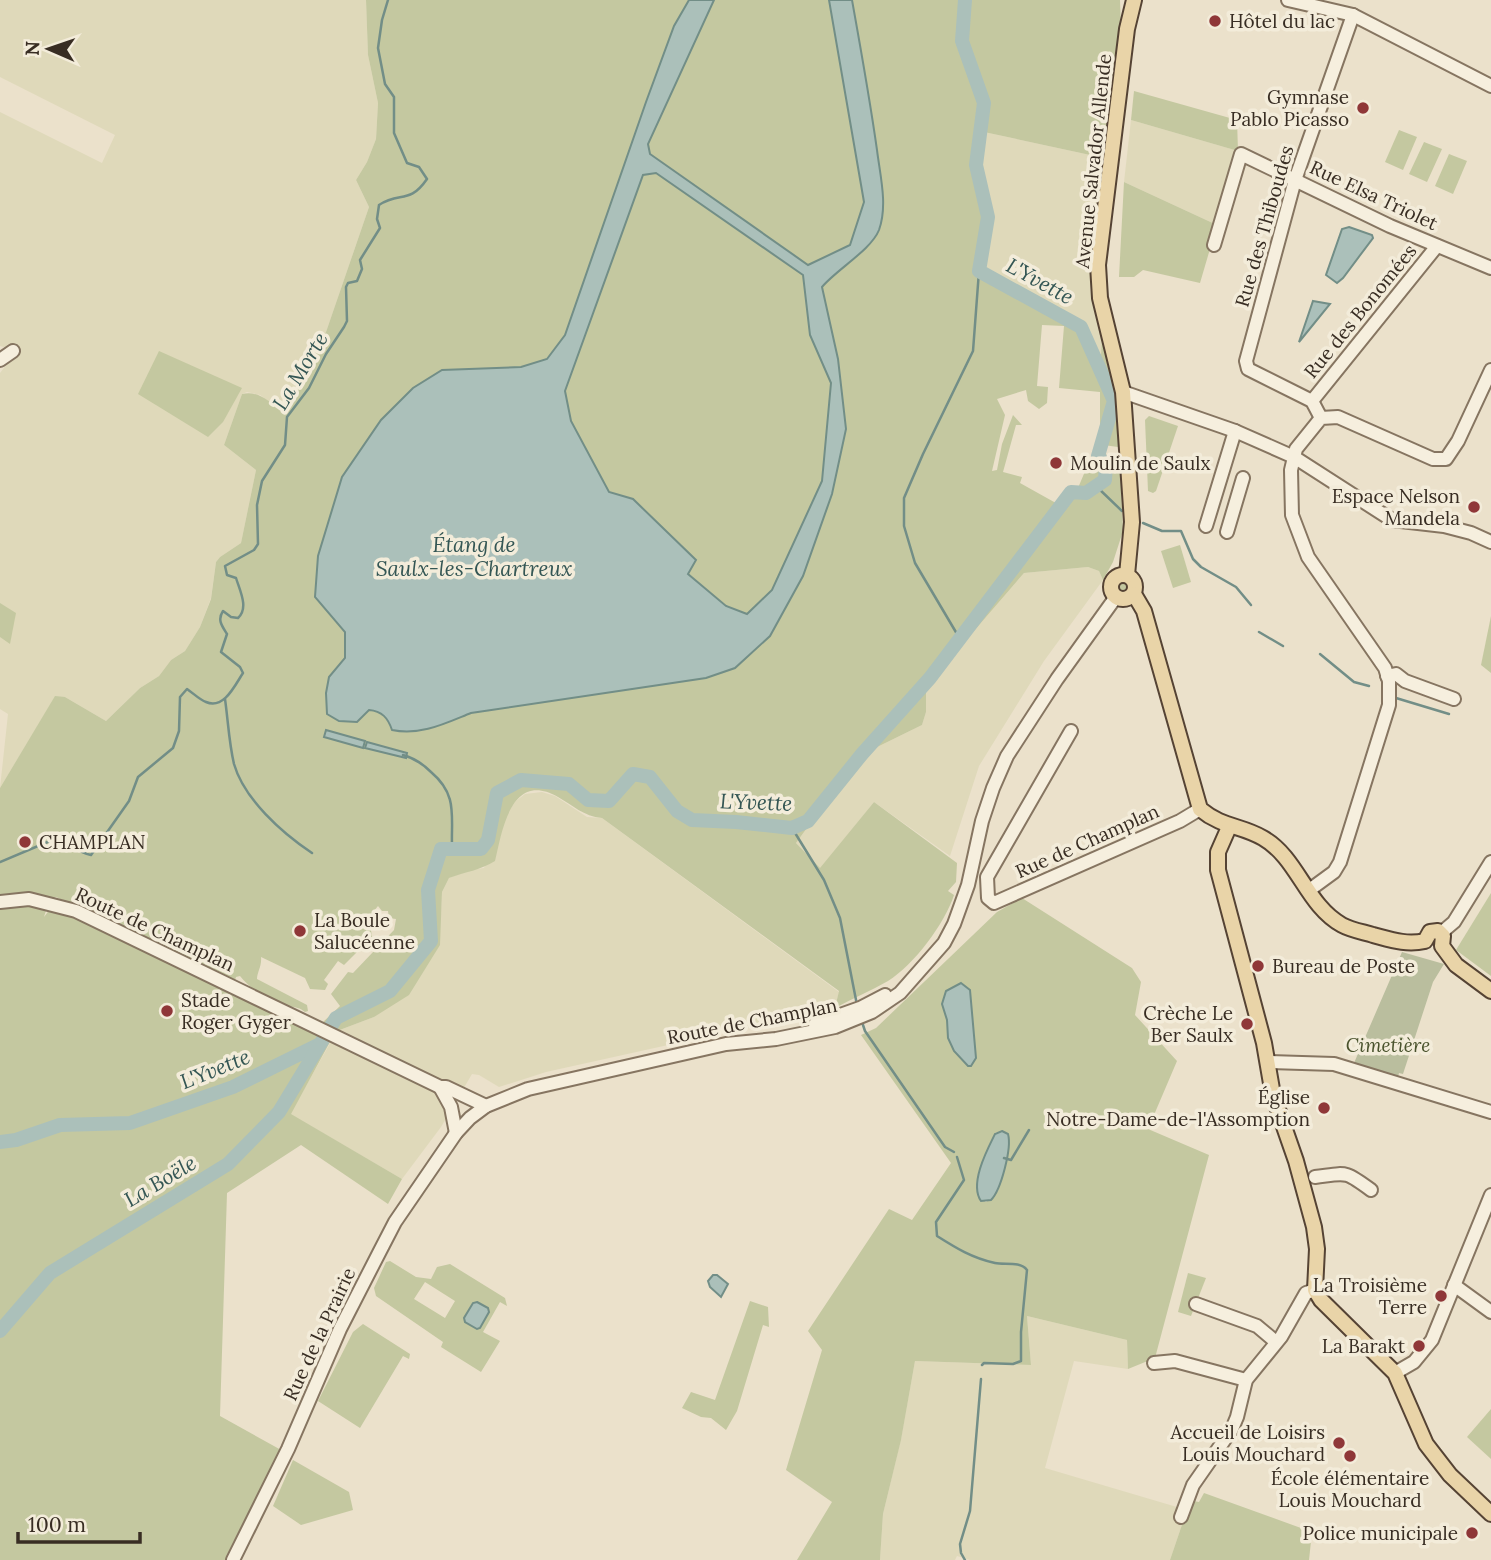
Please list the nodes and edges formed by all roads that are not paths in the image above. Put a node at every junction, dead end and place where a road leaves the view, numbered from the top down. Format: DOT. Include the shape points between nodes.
graph roads {
  1 [pos="1127,0"];
  2 [pos="1134,0"];
  3 [pos="1288,0"];
  4 [pos="1353,15"];
  5 [pos="1127,29"];
  6 [pos="1491,86"];
  7 [pos="1295,180"];
  8 [pos="1214,245"];
  9 [pos="1437,246"];
  10 [pos="1491,268"];
  11 [pos="13,351"];
  12 [pos="0,360"];
  13 [pos="1491,370"];
  14 [pos="1123,392"];
  15 [pos="1312,401"];
  16 [pos="1321,418"];
  17 [pos="1235,430"];
  18 [pos="1294,457"];
  19 [pos="1219,479"];
  20 [pos="1491,542"];
  21 [pos="1127,575"];
  22 [pos="1134,594"];
  23 [pos="1117,598"];
  24 [pos="1387,676"];
  25 [pos="1454,699"];
  26 [pos="1071,731"];
  27 [pos="1200,809"];
  28 [pos="1229,827"];
  29 [pos="1491,862"];
  30 [pos="1308,891"];
  31 [pos="0,902"];
  32 [pos="1441,940"];
  33 [pos="1491,991"];
  34 [pos="1267,1062"];
  35 [pos="440,1087"];
  36 [pos="486,1106"];
  37 [pos="1491,1112"];
  38 [pos="456,1133"];
  39 [pos="1304,1171"];
  40 [pos="1371,1190"];
  41 [pos="1491,1195"];
  42 [pos="1454,1284"];
  43 [pos="1315,1290"];
  44 [pos="1196,1304"];
  45 [pos="1491,1312"];
  46 [pos="1276,1342"];
  47 [pos="1154,1363"];
  48 [pos="1395,1373"];
  49 [pos="1246,1380"];
  50 [pos="1491,1514"];
  51 [pos="1181,1517"];
  52 [pos="233,1560"];
  1 -- 5 [label="main road"];
  2 -- 5 [label="main road, Avenue Salvador Allende"];
  3 -- 4 [label="street"];
  4 -- 6 [label="street"];
  4 -- 7 [label="street, Rue des Thiboudes"];
  5 -- 14 [label="main road, Avenue Salvador Allende" via="1098,265 1100,298"];
  7 -- 8 [label="street, Rue Elsa Triolet" via="1241,154"];
  7 -- 9 [label="street, Rue Elsa Triolet"];
  7 -- 15 [label="street, Rue des Thiboudes" via="1246,361 1248,369"];
  9 -- 10 [label="street, Rue Elsa Triolet"];
  9 -- 15 [label="street, Rue des Bonomées"];
  11 -- 12 [label="street"];
  13 -- 16 [label="street" via="1452,453 1443,460 1338,417"];
  14 -- 17 [label="street"];
  14 -- 21 [label="main road, Avenue Salvador Allende" via="1132,522"];
  15 -- 16 [label="street"];
  16 -- 18 [label="street"];
  17 -- 18 [label="street"];
  17 -- 19 [label="street"];
  18 -- 20 [label="street" via="1391,520 1444,526"];
  18 -- 24 [label="street" via="1292,515 1308,557"];
  19 -- 19 [label="street" via="1242,482 1228,528 1207,522"];
  21 -- 22 [label="main road" via="1135,583"];
  21 -- 23 [label="main road" via="1112,581"];
  22 -- 23 [label="main road"];
  22 -- 27 [label="main road" via="1144,611"];
  23 -- 36 [label="street, Route de Champlan" via="1007,756 982,821 961,909 944,943 903,984 835,1027 726,1044 528,1089"];
  24 -- 25 [label="street" via="1395,674"];
  24 -- 30 [label="street" via="1389,705 1340,862"];
  26 -- 27 [label="street, Rue de Champlan" via="987,877 988,898 994,903"];
  27 -- 28 [label="main road"];
  28 -- 30 [label="main road" via="1264,838 1286,857"];
  28 -- 34 [label="main road" via="1218,852 1218,870"];
  29 -- 32 [label="street"];
  30 -- 32 [label="main road" via="1323,911 1343,926 1400,943 1425,941 1430,932"];
  31 -- 35 [label="street, Route de Champlan" via="29,899 76,911"];
  32 -- 33 [label="main road" via="1456,965"];
  34 -- 37 [label="street" via="1334,1063"];
  34 -- 39 [label="main road" via="1273,1094"];
  35 -- 36 [label="street, Route de Champlan"];
  35 -- 38 [label="street" via="451,1107"];
  36 -- 38 [label="street, Route de Champlan"];
  38 -- 52 [label="street, Rue de la Prairie" via="395,1222"];
  39 -- 40 [label="street" via="1350,1174"];
  39 -- 43 [label="main road" via="1316,1238"];
  41 -- 42 [label="street"];
  42 -- 45 [label="street"];
  42 -- 48 [label="street" via="1428,1347"];
  43 -- 46 [label="street" via="1306,1293"];
  43 -- 48 [label="main road"];
  44 -- 46 [label="street" via="1257,1325"];
  46 -- 49 [label="street"];
  47 -- 49 [label="street" via="1175,1361"];
  48 -- 50 [label="main road" via="1426,1444 1450,1475"];
  49 -- 51 [label="street" via="1232,1429 1193,1485"];
}
